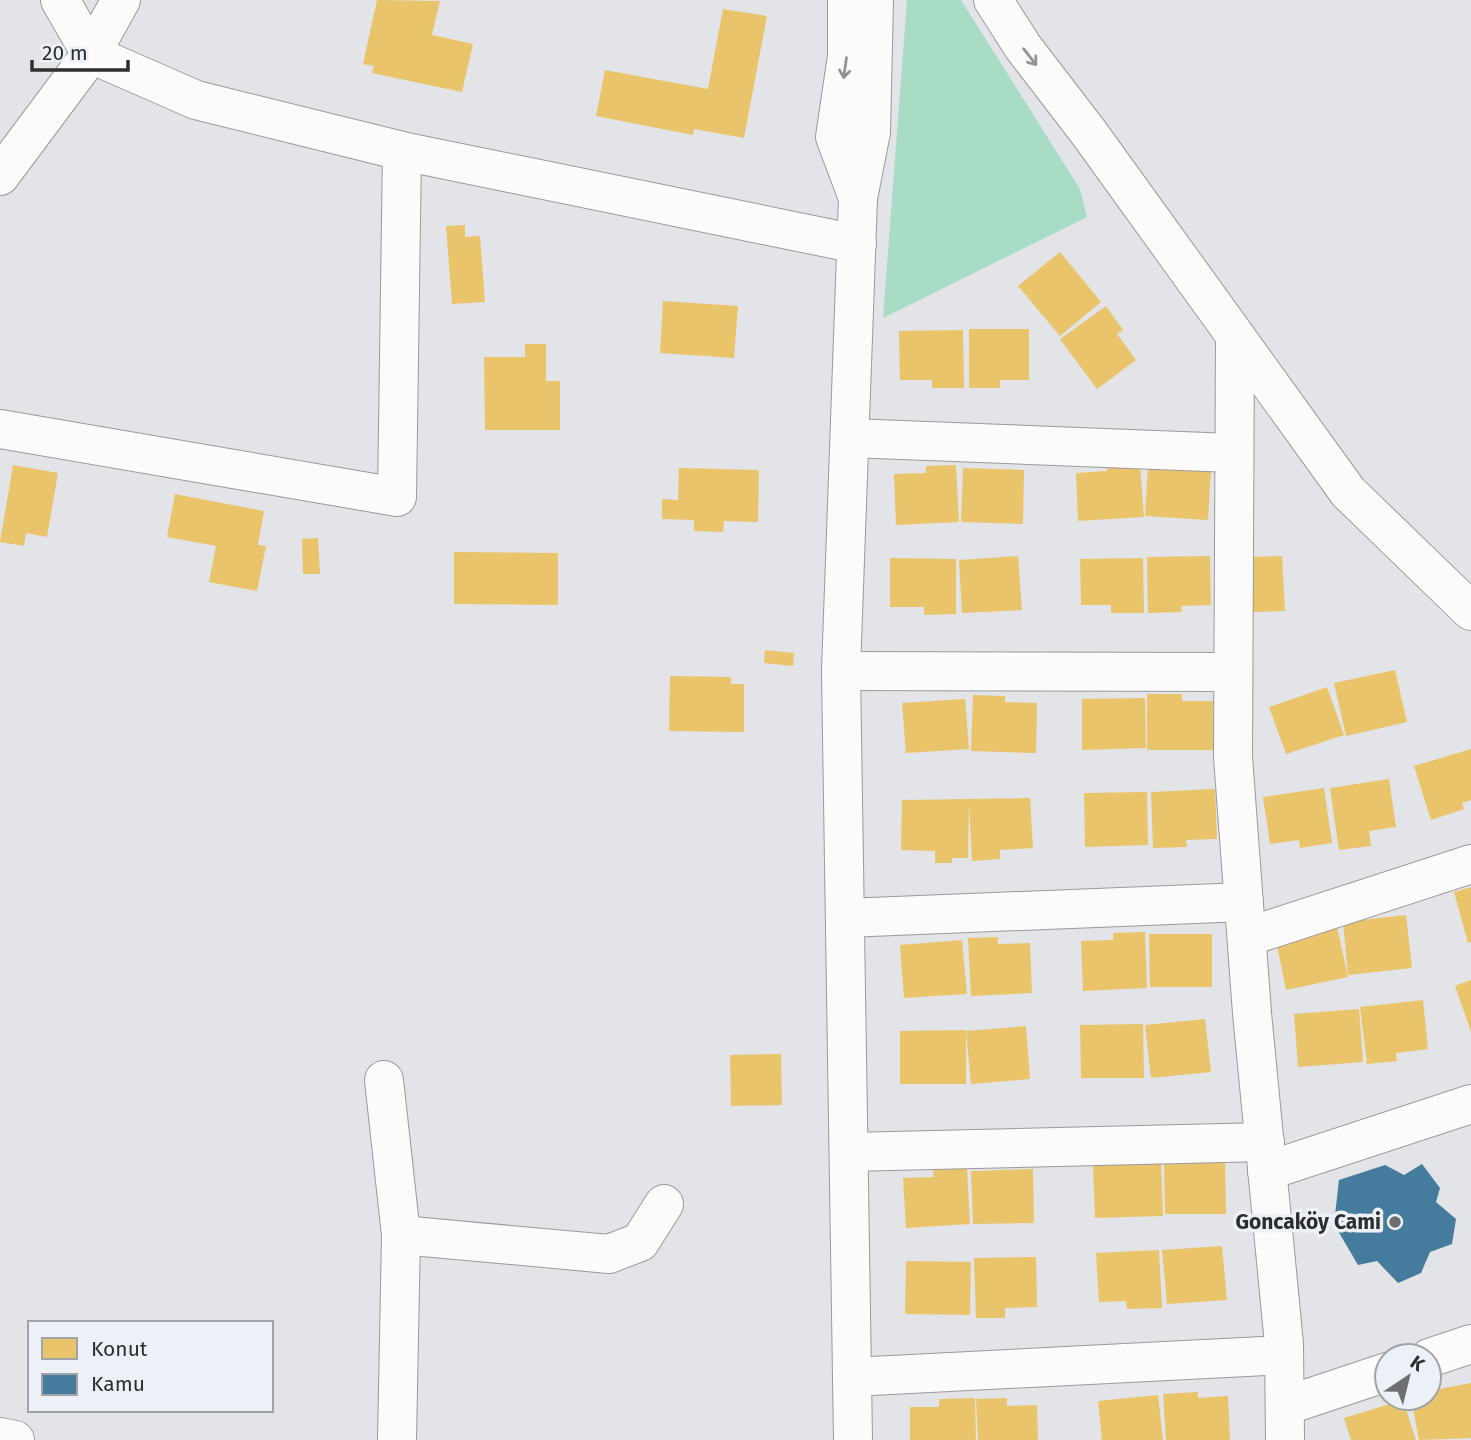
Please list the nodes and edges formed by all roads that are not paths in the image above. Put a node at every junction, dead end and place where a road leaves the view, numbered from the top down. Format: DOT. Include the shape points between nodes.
graph roads {
  1 [pos="60,0"];
  2 [pos="121,0"];
  3 [pos="847,0"];
  4 [pos="874,0"];
  5 [pos="993,0"];
  6 [pos="1024,0"];
  7 [pos="91,54"];
  8 [pos="1088,133"];
  9 [pos="402,151"];
  10 [pos="0,176"];
  11 [pos="858,198"];
  12 [pos="857,244"];
  13 [pos="1235,336"];
  14 [pos="0,429"];
  15 [pos="849,438"];
  16 [pos="1232,453"];
  17 [pos="1471,611"];
  18 [pos="841,671"];
  19 [pos="1233,672"];
  20 [pos="1471,864"];
  21 [pos="845,918"];
  22 [pos="1245,920"];
  23 [pos="384,1080"];
  24 [pos="1471,1104"];
  25 [pos="849,1152"];
  26 [pos="1266,1156"];
  27 [pos="664,1204"];
  28 [pos="401,1235"];
  29 [pos="1471,1344"];
  30 [pos="1443,1353"];
  31 [pos="1284,1354"];
  32 [pos="852,1377"];
  33 [pos="1373,1379"];
  34 [pos="1285,1423"];
  35 [pos="0,1437"];
  36 [pos="15,1440"];
  37 [pos="397,1440"];
  38 [pos="853,1440"];
  1 -- 7 [label="street"];
  2 -- 7 [label="street"];
  3 -- 11 [label="street, one-way" via="847,56 835,136"];
  4 -- 11 [label="street" via="871,132"];
  5 -- 8 [label="street, one-way"];
  6 -- 8 [label="street" via="1063,61"];
  7 -- 9 [label="street" via="196,100"];
  7 -- 10 [label="street"];
  8 -- 13 [label="street"];
  9 -- 12 [label="street"];
  9 -- 14 [label="street" via="397,497"];
  11 -- 12 [label="street"];
  12 -- 15 [label="street"];
  13 -- 16 [label="street"];
  13 -- 17 [label="street" via="1348,492"];
  15 -- 16 [label="street"];
  15 -- 18 [label="street"];
  16 -- 19 [label="street"];
  18 -- 19 [label="street"];
  18 -- 21 [label="street"];
  19 -- 22 [label="street" via="1233,757"];
  20 -- 22 [label="street"];
  21 -- 22 [label="street"];
  21 -- 25 [label="street"];
  22 -- 26 [label="street"];
  23 -- 28 [label="street"];
  24 -- 26 [label="street"];
  25 -- 26 [label="street"];
  25 -- 32 [label="street"];
  26 -- 31 [label="street"];
  27 -- 28 [label="street" via="640,1242 609,1254"];
  28 -- 37 [label="street"];
  29 -- 30 [label="street"];
  31 -- 32 [label="street"];
  31 -- 34 [label="street"];
  32 -- 38 [label="street"];
  33 -- 34 [label="street"];
  35 -- 36 [label="street"];
}
